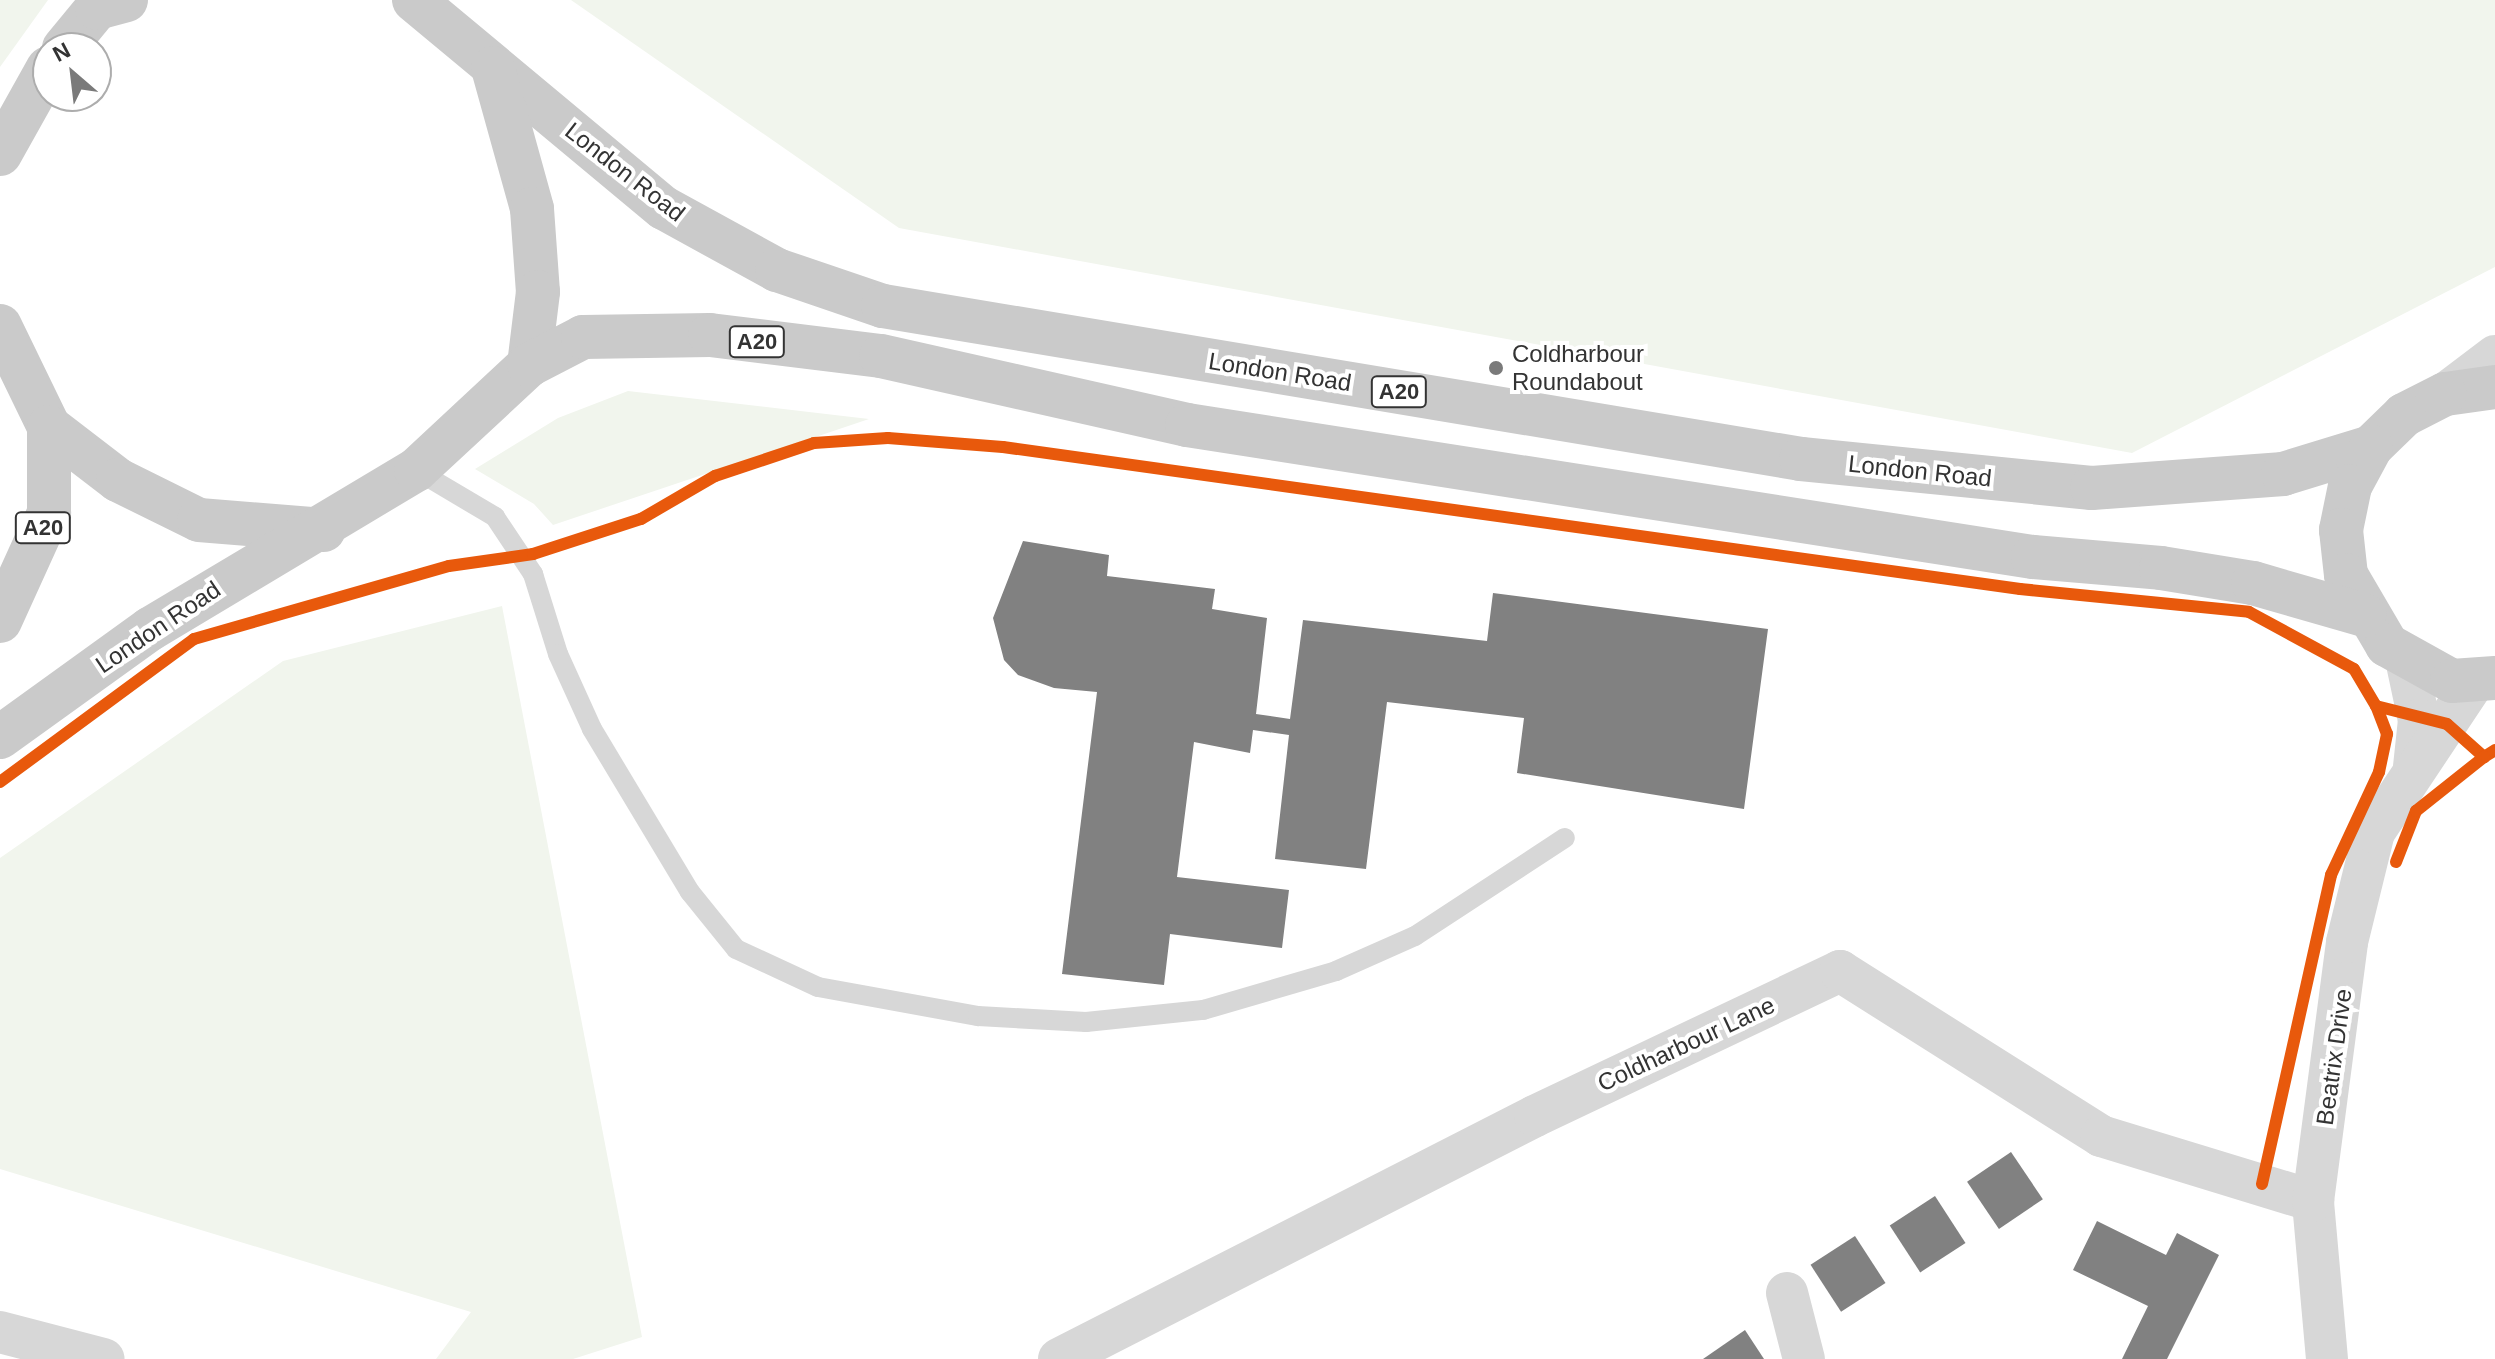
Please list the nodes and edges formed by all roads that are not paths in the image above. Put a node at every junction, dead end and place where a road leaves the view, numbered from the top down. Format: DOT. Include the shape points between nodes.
graph roads {
  1 [pos="414,0"];
  2 [pos="107,3"];
  3 [pos="79,32"];
  4 [pos="493,68"];
  5 [pos="32,97"];
  6 [pos="0,154"];
  7 [pos="0,326"];
  8 [pos="2495,356"];
  9 [pos="529,365"];
  10 [pos="2495,387"];
  11 [pos="2445,394"];
  12 [pos="49,427"];
  13 [pos="2371,447"];
  14 [pos="416,470"];
  15 [pos="324,530"];
  16 [pos="2364,615"];
  17 [pos="0,621"];
  18 [pos="2406,659"];
  19 [pos="2486,679"];
  20 [pos="0,737"];
  21 [pos="2414,767"];
  22 [pos="1565,838"];
  23 [pos="2313,1201"];
  24 [pos="1787,1293"];
  25 [pos="0,1332"];
  26 [pos="104,1359"];
  27 [pos="1059,1359"];
  28 [pos="1804,1359"];
  29 [pos="2327,1359"];
  1 -- 4 [label="main road"];
  2 -- 3 [label="main road"];
  4 -- 9 [label="main road" via="532,209 538,292"];
  4 -- 13 [label="main road, London Road / A20" via="664,208 777,270 883,306 1801,459 2092,488 2283,474"];
  5 -- 6 [label="main road"];
  7 -- 12 [label="main road"];
  8 -- 11 [label="street"];
  9 -- 14 [label="main road"];
  9 -- 16 [label="main road, A20" via="583,337 710,335 881,356 1187,425 2033,557 2161,568 2253,583"];
  10 -- 11 [label="main road"];
  11 -- 13 [label="main road" via="2404,415"];
  12 -- 15 [label="main road" via="118,480 199,520"];
  12 -- 17 [label="main road, A20" via="49,513"];
  13 -- 16 [label="main road" via="2350,486 2341,530 2346,575"];
  14 -- 15 [label="main road"];
  14 -- 22 [label="lane" via="495,517 533,574 558,654 592,729 690,892 736,949 818,987 978,1016 1086,1022 1203,1010 1336,971 1415,936"];
  15 -- 20 [label="main road, London Road" via="187,605"];
  16 -- 18 [label="main road"];
  18 -- 19 [label="main road" via="2452,681"];
  18 -- 21 [label="street, Beatrix Drive" via="2419,720"];
  19 -- 21 [label="street, Beatrix Drive"];
  21 -- 23 [label="street, Beatrix Drive" via="2374,832 2347,942"];
  23 -- 27 [label="street, Coldharbour Lane" via="2101,1136 1840,971 1535,1116"];
  23 -- 29 [label="street, Beatrix Drive"];
  24 -- 28 [label="street"];
  25 -- 26 [label="street"];
}
